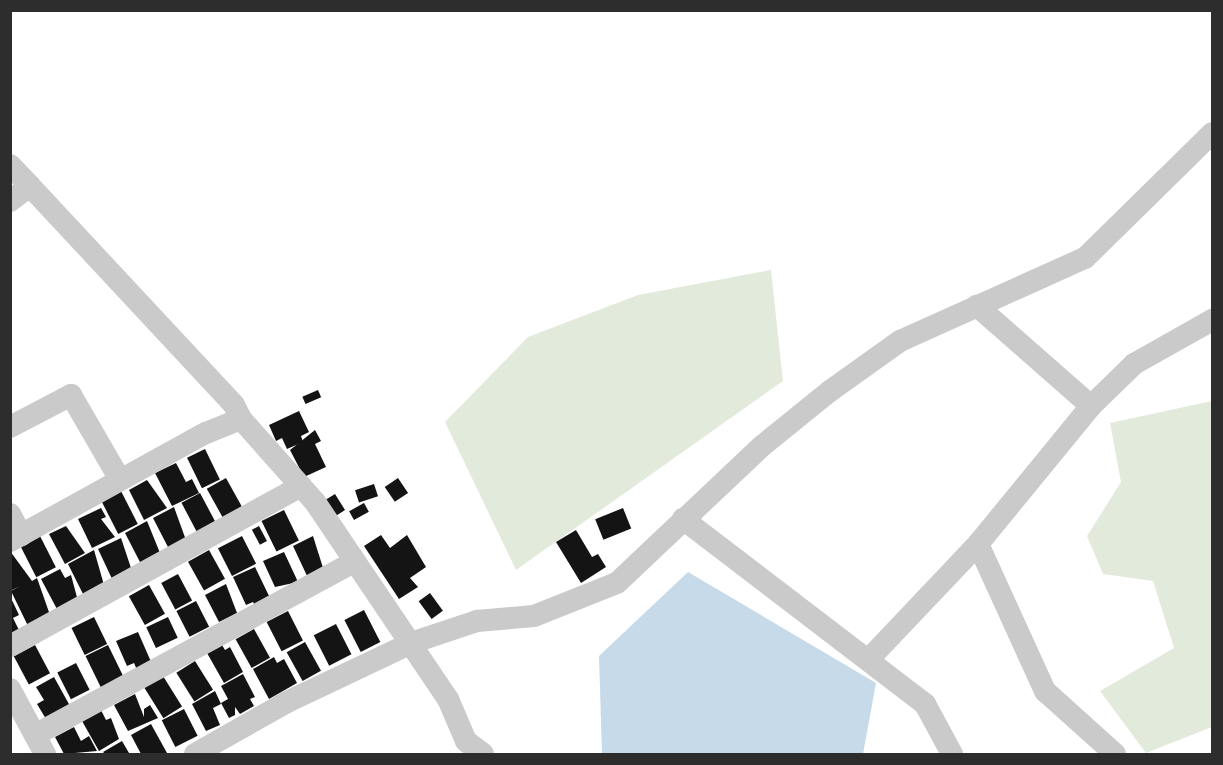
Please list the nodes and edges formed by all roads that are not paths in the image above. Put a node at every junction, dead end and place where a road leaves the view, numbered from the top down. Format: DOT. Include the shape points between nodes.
graph roads {
  1 [pos="1212,133"];
  2 [pos="10,165"];
  3 [pos="30,186"];
  4 [pos="10,201"];
  5 [pos="977,306"];
  6 [pos="1212,320"];
  7 [pos="1091,406"];
  8 [pos="241,419"];
  9 [pos="10,427"];
  10 [pos="120,480"];
  11 [pos="301,486"];
  12 [pos="10,514"];
  13 [pos="684,519"];
  14 [pos="16,538"];
  15 [pos="978,544"];
  16 [pos="355,561"];
  17 [pos="411,643"];
  18 [pos="10,646"];
  19 [pos="868,660"];
  20 [pos="10,689"];
  21 [pos="40,745"];
  22 [pos="195,754"];
  23 [pos="483,754"];
  24 [pos="952,754"];
  25 [pos="1114,754"];
  1 -- 5 [label="street" via="1085,258"];
  2 -- 3 [label="street"];
  3 -- 4 [label="street"];
  3 -- 8 [label="street" via="234,405"];
  5 -- 7 [label="street"];
  5 -- 13 [label="street" via="900,341 830,391"];
  6 -- 7 [label="street" via="1134,364"];
  7 -- 15 [label="street"];
  8 -- 10 [label="street" via="206,433"];
  8 -- 11 [label="street"];
  9 -- 10 [label="street" via="71,395"];
  10 -- 14 [label="street"];
  11 -- 16 [label="street"];
  11 -- 18 [label="street"];
  12 -- 14 [label="street"];
  13 -- 17 [label="street" via="616,582 579,600 534,616 477,621"];
  13 -- 19 [label="street"];
  15 -- 19 [label="street"];
  15 -- 25 [label="street" via="1045,691"];
  16 -- 17 [label="street"];
  16 -- 21 [label="street"];
  17 -- 22 [label="street" via="287,702"];
  17 -- 23 [label="street" via="448,699 466,741"];
  19 -- 24 [label="street" via="925,704"];
  20 -- 21 [label="street"];
}
